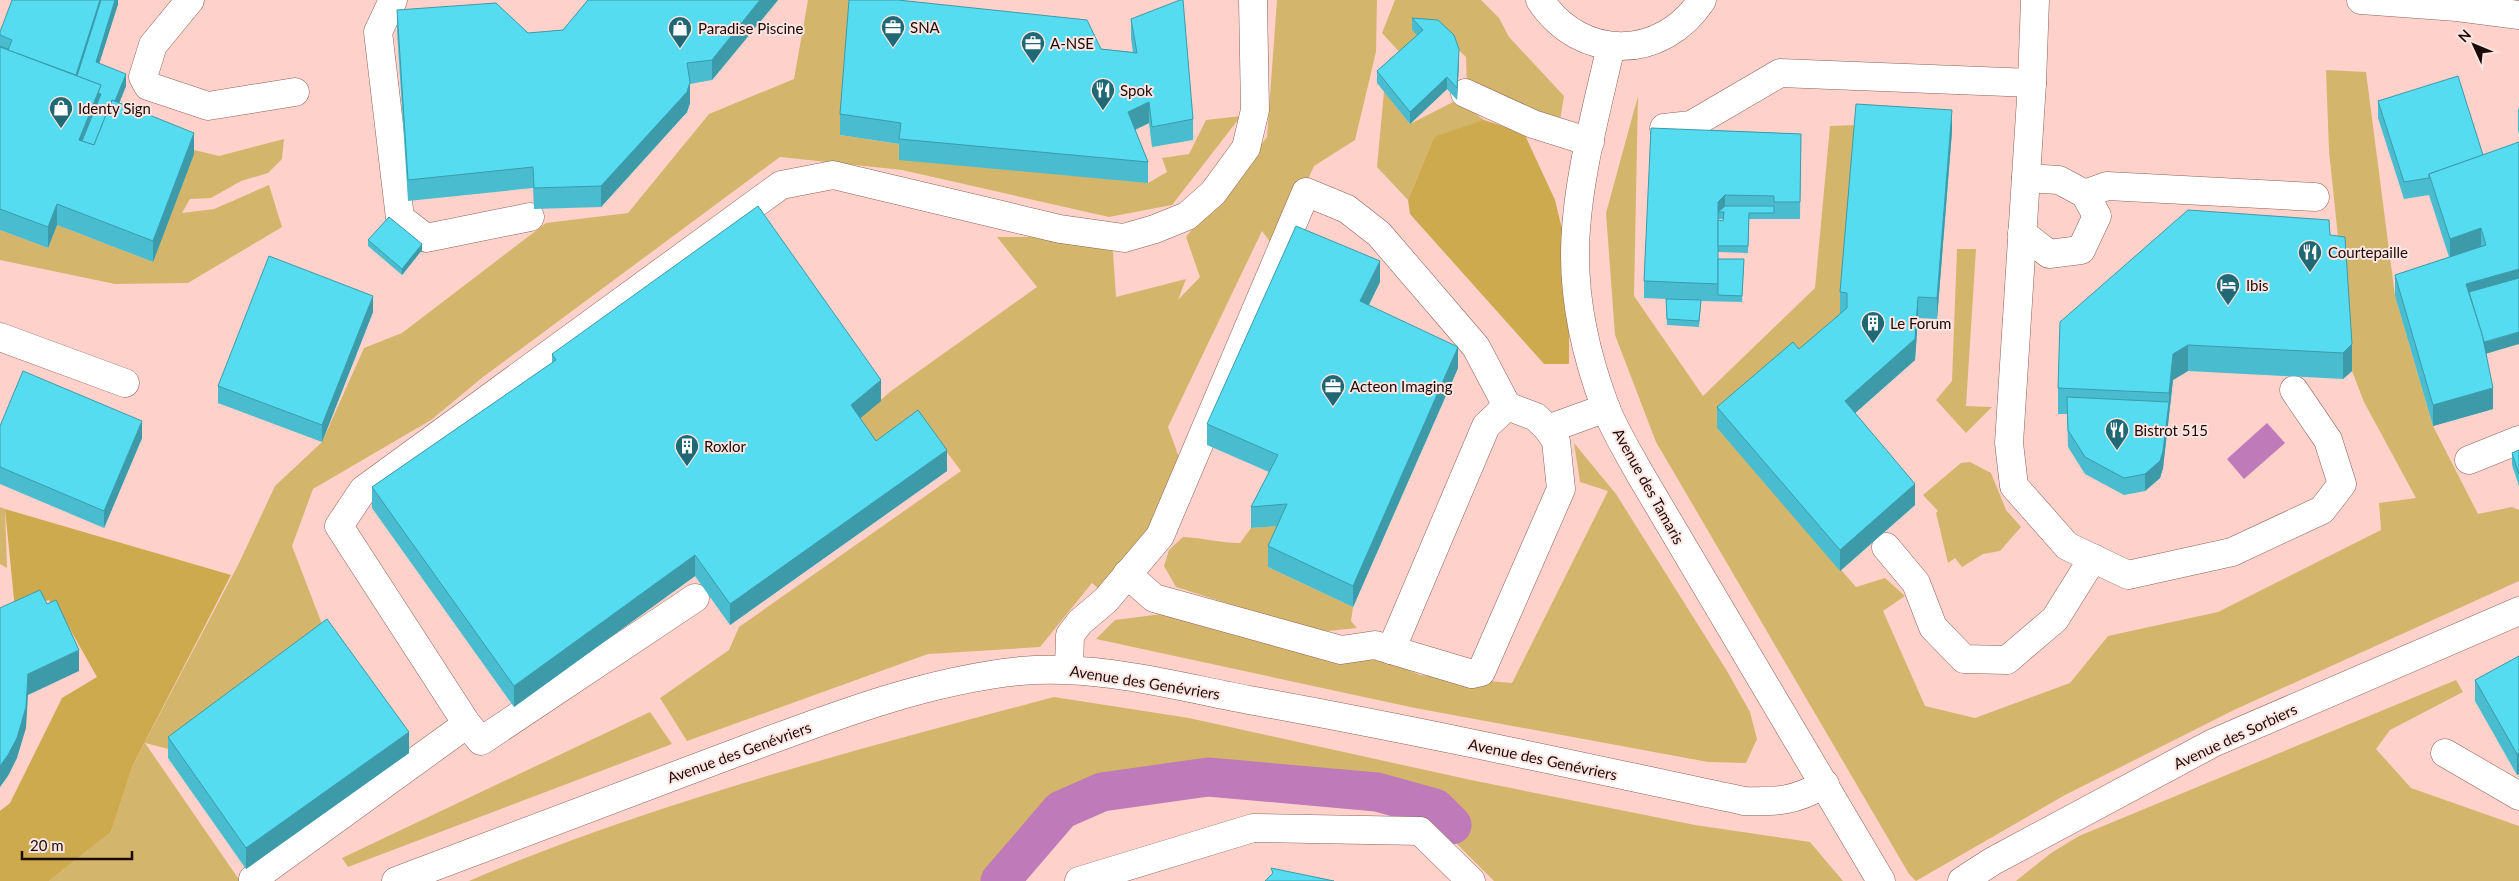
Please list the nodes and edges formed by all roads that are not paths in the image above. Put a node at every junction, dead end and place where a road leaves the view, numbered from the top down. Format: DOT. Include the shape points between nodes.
graph roads {
  1 [pos="190,0"];
  2 [pos="393,0"];
  3 [pos="1253,0"];
  4 [pos="1540,0"];
  5 [pos="1702,0"];
  6 [pos="2035,0"];
  7 [pos="2361,0"];
  8 [pos="2458,3"];
  9 [pos="2519,14"];
  10 [pos="1611,46"];
  11 [pos="2032,83"];
  12 [pos="295,92"];
  13 [pos="1465,93"];
  14 [pos="1664,128"];
  15 [pos="1590,142"];
  16 [pos="2026,178"];
  17 [pos="2085,194"];
  18 [pos="2314,197"];
  19 [pos="530,217"];
  20 [pos="2022,233"];
  21 [pos="0,338"];
  22 [pos="125,383"];
  23 [pos="2294,390"];
  24 [pos="1507,406"];
  25 [pos="1606,408"];
  26 [pos="1548,429"];
  27 [pos="2519,440"];
  28 [pos="2469,460"];
  29 [pos="1886,547"];
  30 [pos="2093,558"];
  31 [pos="1127,574"];
  32 [pos="695,598"];
  33 [pos="2519,611"];
  34 [pos="1391,650"];
  35 [pos="1069,669"];
  36 [pos="467,724"];
  37 [pos="2445,753"];
  38 [pos="1825,784"];
  39 [pos="2519,796"];
  40 [pos="254,878"];
  41 [pos="396,881"];
  42 [pos="1079,881"];
  43 [pos="1471,881"];
  44 [pos="1881,881"];
  45 [pos="1962,881"];
  1 -- 12 [label="street" via="153,45 143,77 148,86 208,106"];
  2 -- 19 [label="street" via="378,32 400,218 426,238"];
  3 -- 36 [label="street" via="1255,110 1246,148 1213,193 1187,216 1124,238 1060,229 833,175 781,185 363,490 339,526"];
  4 -- 10 [label="street" via="1549,14 1567,29 1587,40"];
  5 -- 10 [label="street" via="1692,16 1669,34 1641,45"];
  6 -- 11 [label="street"];
  7 -- 8 [label="street"];
  8 -- 9 [label="street"];
  10 -- 15 [label="street, Avenue des Tamaris"];
  11 -- 14 [label="street" via="1780,74 1691,125"];
  11 -- 16 [label="street"];
  13 -- 15 [label="street" via="1533,124"];
  15 -- 25 [label="street, Avenue des Tamaris" via="1575,254 1578,302 1588,354"];
  16 -- 17 [label="street" via="2060,180"];
  16 -- 20 [label="street"];
  17 -- 18 [label="street" via="2107,186"];
  17 -- 20 [label="street" via="2097,216 2082,250 2049,254"];
  20 -- 30 [label="street" via="2008,444 2014,486 2067,546"];
  21 -- 22 [label="street"];
  23 -- 30 [label="street" via="2328,440 2342,484 2322,510 2232,552 2128,575"];
  24 -- 26 [label="street" via="1536,417"];
  24 -- 31 [label="street" via="1476,348 1379,234 1347,209 1306,192 1160,536"];
  24 -- 34 [label="street" via="1486,426"];
  25 -- 26 [label="street"];
  25 -- 38 [label="street, Avenue des Tamaris" via="1640,474"];
  26 -- 34 [label="street" via="1556,440 1562,489 1481,672 1472,674"];
  27 -- 28 [label="street"];
  29 -- 30 [label="street" via="1916,583 1934,627 1964,659 2007,660 2055,619"];
  31 -- 34 [label="street" via="1154,598 1341,650 1375,645"];
  31 -- 35 [label="street" via="1070,635"];
  32 -- 36 [label="street" via="482,741"];
  33 -- 45 [label="street, Avenue des Sorbiers" via="2213,743"];
  35 -- 38 [label="street, Avenue des Genévriers" via="1324,713 1744,801 1777,802 1806,794"];
  35 -- 41 [label="street, Avenue des Genévriers" via="972,678 908,693 773,739"];
  36 -- 40 [label="street"];
  37 -- 39 [label="street"];
  38 -- 44 [label="street, Avenue des Tamaris"];
  42 -- 43 [label="street" via="1253,828 1420,831"];
}
